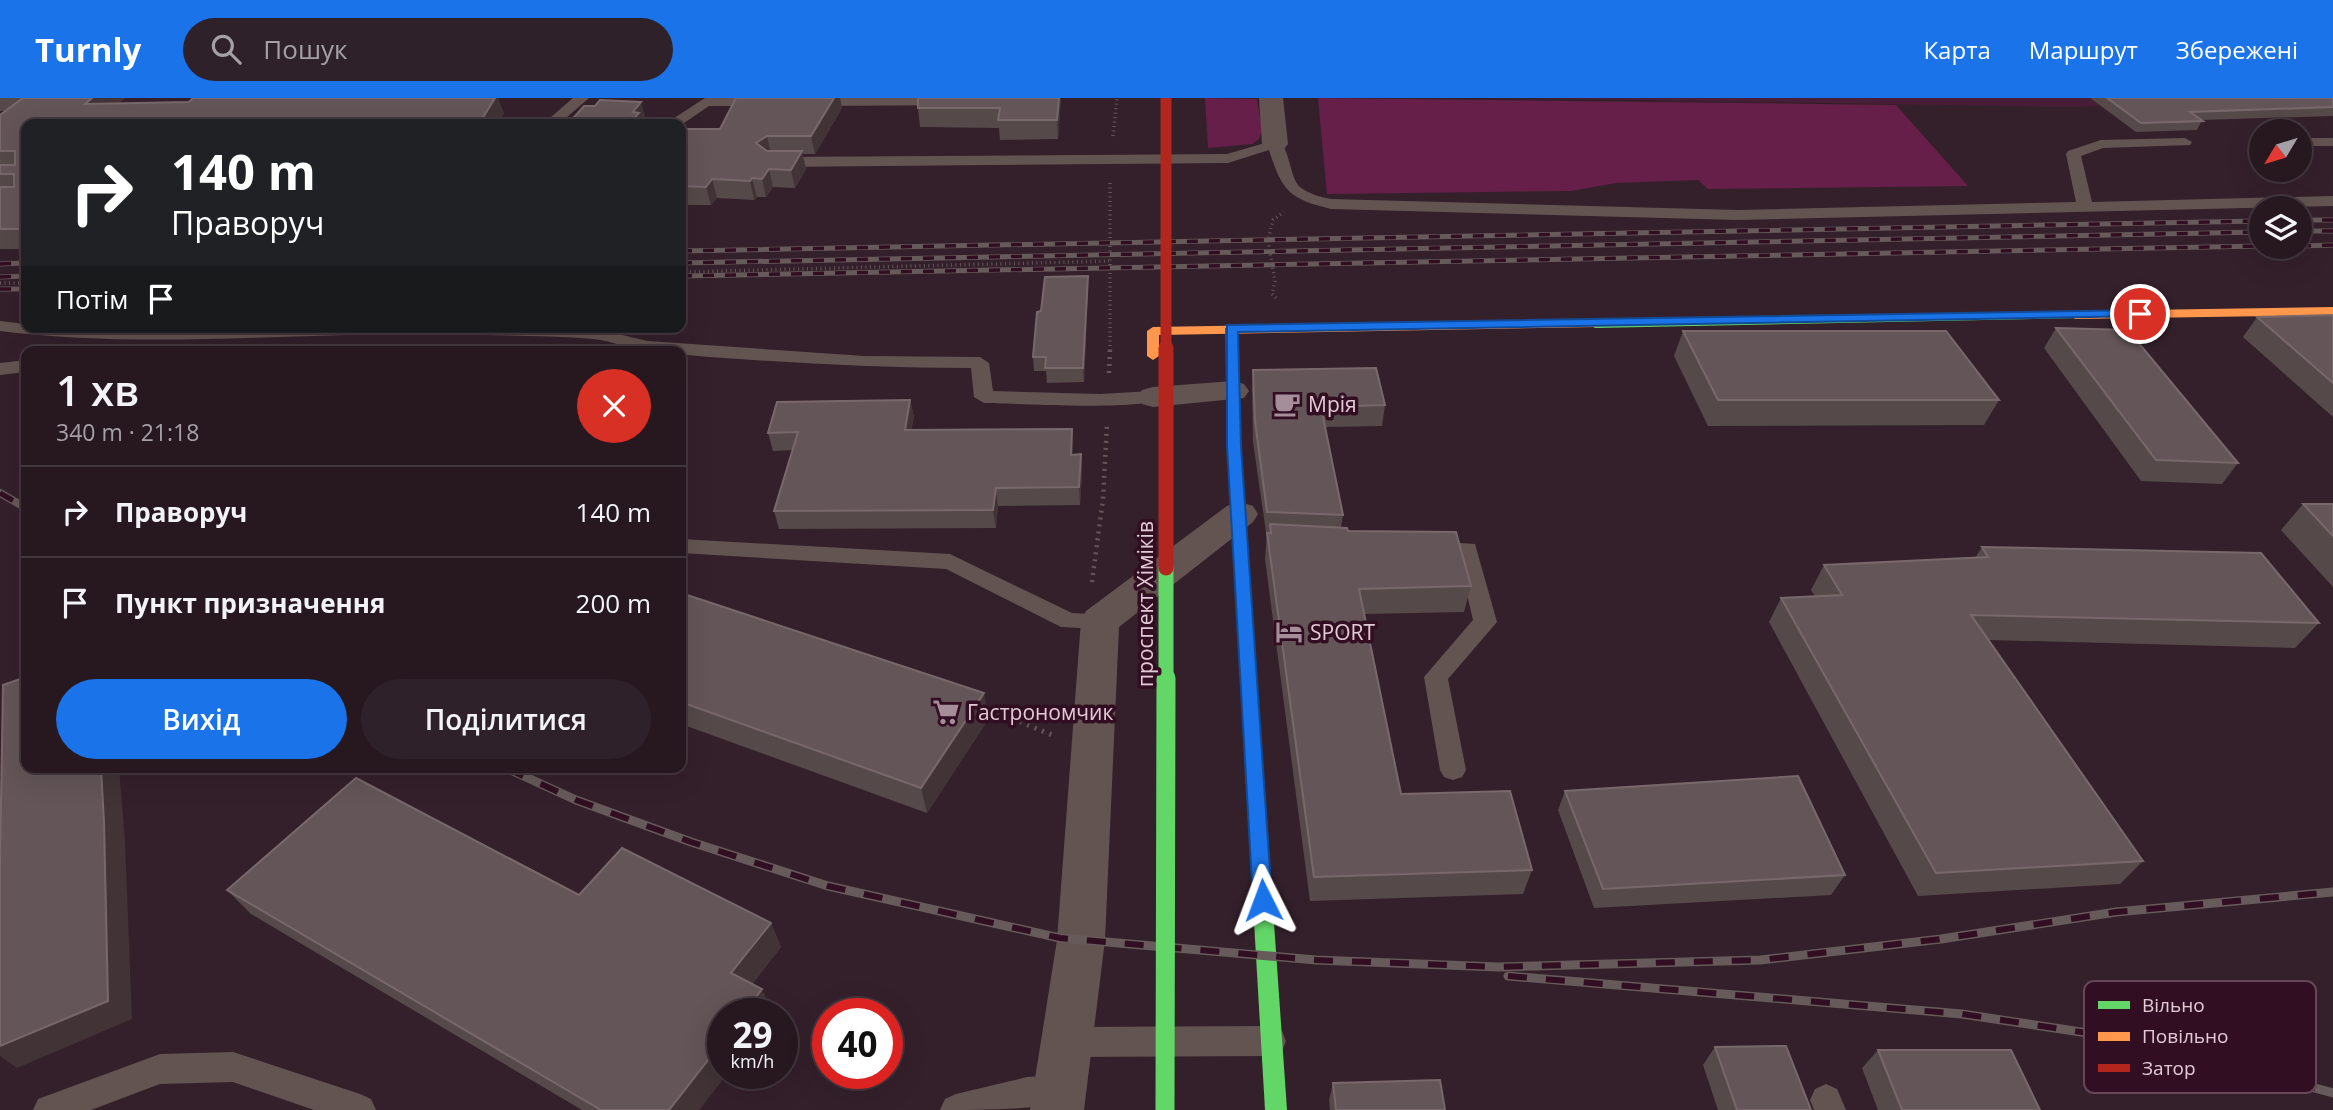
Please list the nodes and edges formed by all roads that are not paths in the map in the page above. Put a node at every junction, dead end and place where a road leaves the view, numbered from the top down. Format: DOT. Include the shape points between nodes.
graph roads {
  1 [pos="582,98"];
  2 [pos="981,98"];
  3 [pos="1166,98"];
  4 [pos="1271,98"];
  5 [pos="774,102"];
  6 [pos="801,102"];
  7 [pos="556,119"];
  8 [pos="680,119"];
  9 [pos="2185,142"];
  10 [pos="2312,142"];
  11 [pos="2333,142"];
  12 [pos="1275,144"];
  13 [pos="771,162"];
  14 [pos="2333,201"];
  15 [pos="2085,206"];
  16 [pos="2333,311"];
  17 [pos="0,326"];
  18 [pos="1231,328"];
  19 [pos="21,329"];
  20 [pos="56,333"];
  21 [pos="259,333"];
  22 [pos="568,333"];
  23 [pos="243,334"];
  24 [pos="235,346"];
  25 [pos="648,346"];
  26 [pos="686,349"];
  27 [pos="21,367"];
  28 [pos="0,369"];
  29 [pos="1233,391"];
  30 [pos="1153,397"];
  31 [pos="1246,532"];
  32 [pos="686,546"];
  33 [pos="1414,547"];
  34 [pos="1150,583"];
  35 [pos="1100,621"];
  36 [pos="1453,770"];
  37 [pos="1271,1041"];
  38 [pos="1066,1042"];
  39 [pos="1058,1100"];
  40 [pos="49,1110"];
  41 [pos="360,1110"];
  42 [pos="956,1110"];
  43 [pos="1165,1110"];
  44 [pos="1276,1110"];
  1 -- 7 [label="lane"];
  2 -- 6 [label="lane"];
  3 -- 43 [label="street, проспект Хіміків, bridge"];
  4 -- 12 [label="street"];
  5 -- 8 [label="lane" via="706,102"];
  9 -- 15 [label="lane" via="2101,145 2073,154"];
  10 -- 11 [label="lane"];
  12 -- 13 [label="lane" via="1228,158"];
  12 -- 15 [label="lane" via="1289,186 1303,198 1331,204 1738,215"];
  14 -- 15 [label="lane"];
  16 -- 18 [label="street"];
  17 -- 19 [label="lane"];
  18 -- 29 [label="street"];
  18 -- 30 [label="street" via="1153,331"];
  20 -- 23 [label="lane"];
  21 -- 23 [label="lane"];
  22 -- 25 [label="lane" via="596,334"];
  23 -- 24 [label="lane"];
  26 -- 30 [label="lane" via="864,362 980,363 984,397"];
  27 -- 28 [label="lane"];
  29 -- 30 [label="street"];
  29 -- 31 [label="street"];
  30 -- 34 [label="street"];
  31 -- 34 [label="street"];
  31 -- 37 [label="street"];
  32 -- 35 [label="lane" via="950,562 1069,621"];
  33 -- 36 [label="lane" via="1467,549 1485,622 1436,677"];
  34 -- 35 [label="street"];
  35 -- 38 [label="street" via="1081,940"];
  37 -- 38 [label="lane"];
  37 -- 44 [label="street"];
  38 -- 39 [label="street"];
  39 -- 42 [label="lane" via="1027,1092"];
  40 -- 41 [label="lane" via="160,1069 233,1067"];
}
